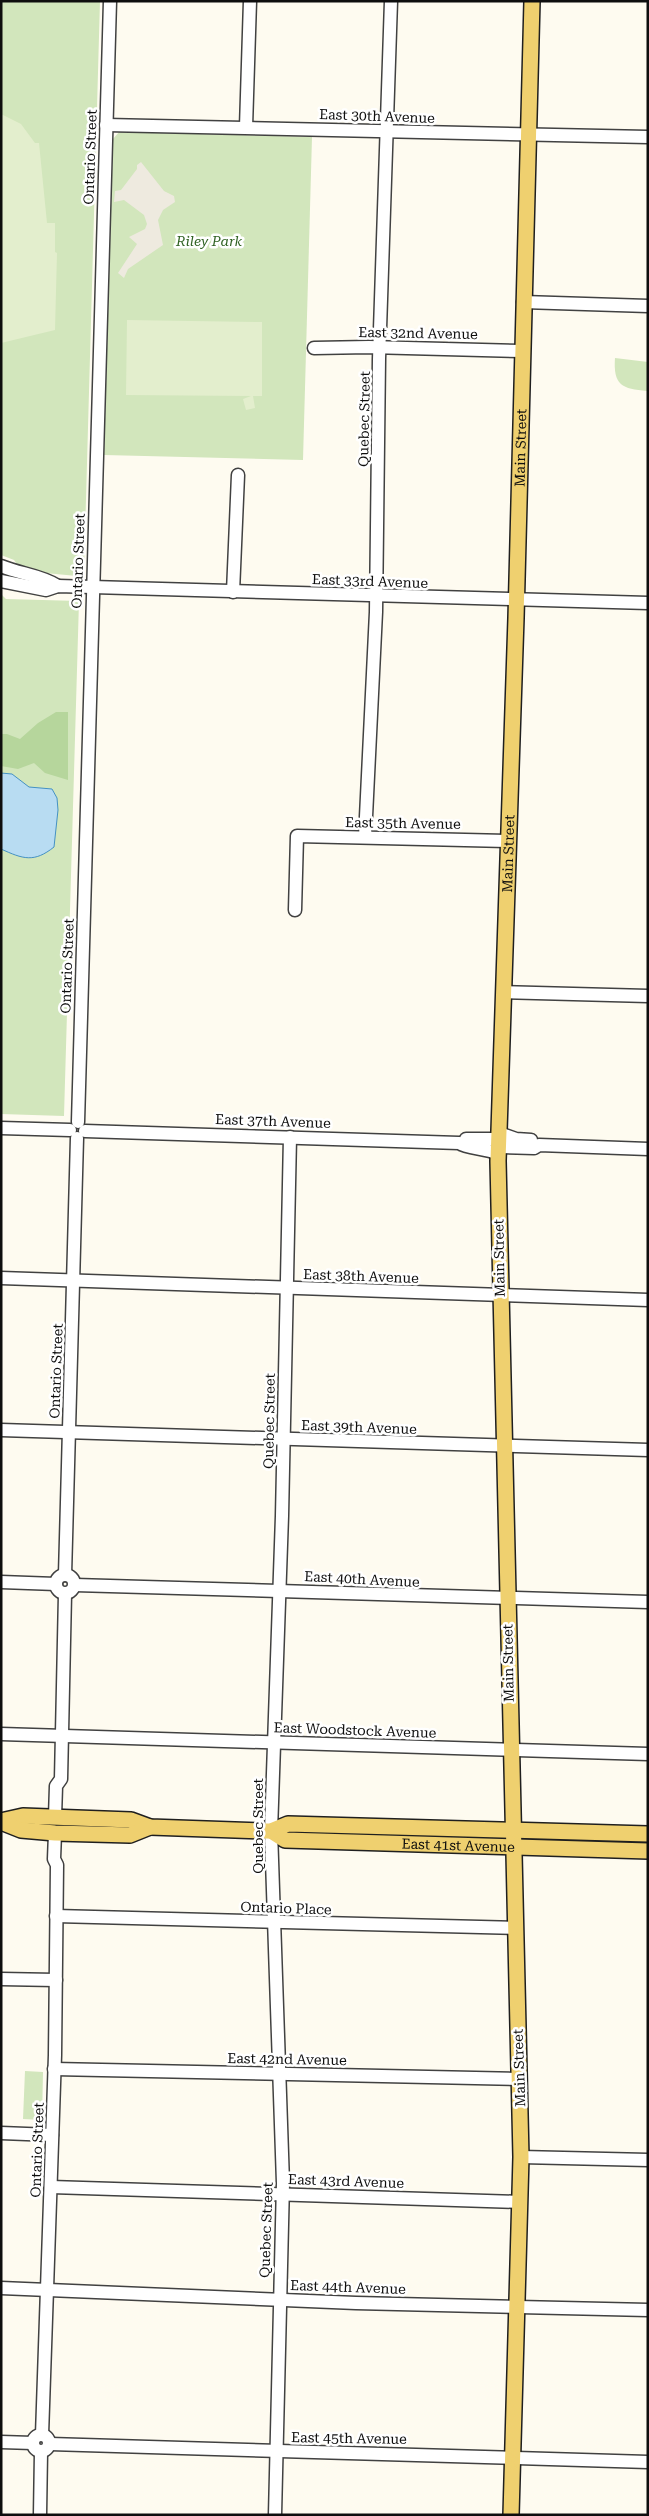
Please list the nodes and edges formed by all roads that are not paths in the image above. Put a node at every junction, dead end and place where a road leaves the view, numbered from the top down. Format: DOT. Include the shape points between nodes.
graph roads {
  1 [pos="110,1"];
  2 [pos="250,1"];
  3 [pos="391,1"];
  4 [pos="532,1"];
  5 [pos="106,127"];
  6 [pos="246,127"];
  7 [pos="388,132"];
  8 [pos="528,135"];
  9 [pos="648,137"];
  10 [pos="524,302"];
  11 [pos="648,306"];
  12 [pos="380,347"];
  13 [pos="314,348"];
  14 [pos="522,351"];
  15 [pos="238,475"];
  16 [pos="1,566"];
  17 [pos="1,581"];
  18 [pos="58,586"];
  19 [pos="92,587"];
  20 [pos="233,592"];
  21 [pos="376,596"];
  22 [pos="516,599"];
  23 [pos="648,604"];
  24 [pos="365,837"];
  25 [pos="507,841"];
  26 [pos="295,910"];
  27 [pos="503,992"];
  28 [pos="648,996"];
  29 [pos="1,1128"];
  30 [pos="77,1130"];
  31 [pos="290,1137"];
  32 [pos="499,1143"];
  33 [pos="648,1149"];
  34 [pos="1,1278"];
  35 [pos="74,1281"];
  36 [pos="286,1288"];
  37 [pos="500,1295"];
  38 [pos="648,1300"];
  39 [pos="1,1430"];
  40 [pos="70,1433"];
  41 [pos="283,1440"];
  42 [pos="503,1445"];
  43 [pos="648,1450"];
  44 [pos="65,1575"];
  45 [pos="1,1582"];
  46 [pos="75,1585"];
  47 [pos="60,1589"];
  48 [pos="279,1590"];
  49 [pos="507,1599"];
  50 [pos="648,1602"];
  51 [pos="1,1734"];
  52 [pos="62,1737"];
  53 [pos="274,1742"];
  54 [pos="510,1750"];
  55 [pos="648,1754"];
  56 [pos="1,1822"];
  57 [pos="59,1825"];
  58 [pos="512,1829"];
  59 [pos="271,1831"];
  60 [pos="648,1834"];
  61 [pos="512,1848"];
  62 [pos="648,1851"];
  63 [pos="56,1916"];
  64 [pos="274,1923"];
  65 [pos="515,1928"];
  66 [pos="1,1978"];
  67 [pos="56,1980"];
  68 [pos="54,2069"];
  69 [pos="278,2074"];
  70 [pos="519,2079"];
  71 [pos="1,2133"];
  72 [pos="52,2135"];
  73 [pos="521,2157"];
  74 [pos="648,2160"];
  75 [pos="51,2187"];
  76 [pos="283,2194"];
  77 [pos="520,2202"];
  78 [pos="1,2288"];
  79 [pos="47,2289"];
  80 [pos="279,2299"];
  81 [pos="516,2307"];
  82 [pos="648,2310"];
  83 [pos="1,2442"];
  84 [pos="41,2443"];
  85 [pos="275,2451"];
  86 [pos="511,2457"];
  87 [pos="648,2462"];
  88 [pos="40,2515"];
  89 [pos="275,2515"];
  90 [pos="511,2515"];
  1 -- 5 [label="street, Ontario Street"];
  2 -- 6 [label="street"];
  3 -- 7 [label="street, Quebec Street"];
  4 -- 8 [label="main road, Main Street"];
  5 -- 6 [label="street, East 30th Avenue"];
  5 -- 19 [label="street, Ontario Street"];
  6 -- 7 [label="street, East 30th Avenue"];
  7 -- 8 [label="street, East 30th Avenue"];
  7 -- 12 [label="street, Quebec Street"];
  8 -- 9 [label="street, East 30th Avenue"];
  8 -- 10 [label="main road, Main Street"];
  10 -- 11 [label="street"];
  10 -- 14 [label="main road, Main Street"];
  12 -- 13 [label="street, East 32nd Avenue"];
  12 -- 14 [label="street, East 32nd Avenue"];
  12 -- 21 [label="street, Quebec Street"];
  14 -- 22 [label="main road, Main Street"];
  15 -- 20 [label="street"];
  16 -- 18 [label="street"];
  17 -- 18 [label="street" via="46,590"];
  18 -- 19 [label="street, East 33rd Avenue"];
  19 -- 20 [label="street, East 33rd Avenue"];
  19 -- 30 [label="street, Ontario Street"];
  20 -- 21 [label="street, East 33rd Avenue"];
  21 -- 22 [label="street, East 33rd Avenue"];
  21 -- 24 [label="street, Quebec Street"];
  22 -- 23 [label="street, East 33rd Avenue"];
  22 -- 25 [label="main road, Main Street"];
  24 -- 25 [label="street, East 35th Avenue"];
  24 -- 26 [label="street, East 35th Avenue" via="297,836"];
  25 -- 27 [label="main road, Main Street"];
  27 -- 28 [label="street"];
  27 -- 32 [label="main road, Main Street"];
  29 -- 30 [label="street, East 37th Avenue"];
  30 -- 31 [label="street, East 37th Avenue"];
  30 -- 35 [label="street, Ontario Street"];
  31 -- 32 [label="street, East 37th Avenue" via="460,1143 464,1138"];
  31 -- 36 [label="street, Quebec Street"];
  32 -- 33 [label="street, East 37th Avenue" via="534,1148 539,1145"];
  32 -- 37 [label="main road, Main Street"];
  34 -- 35 [label="street, East 38th Avenue"];
  35 -- 36 [label="street, East 38th Avenue"];
  35 -- 40 [label="street, Ontario Street"];
  36 -- 37 [label="street, East 38th Avenue"];
  36 -- 41 [label="street, Quebec Street"];
  37 -- 38 [label="street, East 38th Avenue"];
  37 -- 42 [label="main road, Main Street"];
  39 -- 40 [label="street, East 39th Avenue"];
  40 -- 41 [label="street, East 39th Avenue"];
  40 -- 44 [label="street, Ontario Street"];
  41 -- 42 [label="street, East 39th Avenue"];
  41 -- 48 [label="street, Quebec Street"];
  42 -- 43 [label="street, East 39th Avenue"];
  42 -- 49 [label="main road, Main Street"];
  44 -- 46 [label="street" via="73,1579"];
  44 -- 47 [label="street" via="59,1578"];
  45 -- 47 [label="street"];
  46 -- 47 [label="street" via="72,1591"];
  46 -- 48 [label="street, East 40th Avenue"];
  47 -- 52 [label="street, Ontario Street"];
  48 -- 49 [label="street, East 40th Avenue"];
  48 -- 53 [label="street, Quebec Street"];
  49 -- 50 [label="street, East 40th Avenue"];
  49 -- 54 [label="main road, Main Street"];
  51 -- 52 [label="street, East Woodstock Avenue"];
  52 -- 53 [label="street, East Woodstock Avenue"];
  52 -- 57 [label="street, Ontario Street" via="60,1779 56,1786"];
  53 -- 54 [label="street, East Woodstock Avenue"];
  53 -- 59 [label="street, Quebec Street"];
  54 -- 55 [label="street, East Woodstock Avenue"];
  54 -- 58 [label="main road, Main Street"];
  56 -- 57 [label="main road, East 41st Avenue" via="24,1816"];
  57 -- 59 [label="main road, East 41st Avenue" via="130,1835 150,1827"];
  57 -- 63 [label="street, Ontario Street" via="54,1858 57,1865"];
  58 -- 59 [label="main road, East 41st Avenue" via="288,1824"];
  58 -- 60 [label="main road, East 41st Avenue"];
  58 -- 61 [label="main road, Main Street"];
  59 -- 61 [label="main road, East 41st Avenue" via="285,1840"];
  59 -- 64 [label="street, Quebec Street"];
  61 -- 62 [label="main road, East 41st Avenue"];
  61 -- 65 [label="main road, Main Street"];
  63 -- 64 [label="street, Ontario Place"];
  63 -- 67 [label="street, Ontario Street"];
  64 -- 65 [label="street, Ontario Place"];
  64 -- 69 [label="street, Quebec Street"];
  65 -- 70 [label="main road, Main Street"];
  66 -- 67 [label="street"];
  67 -- 68 [label="street, Ontario Street"];
  68 -- 69 [label="street, East 42nd Avenue"];
  68 -- 72 [label="street, Ontario Street"];
  69 -- 70 [label="street, East 42nd Avenue"];
  69 -- 76 [label="street, Quebec Street"];
  70 -- 73 [label="main road, Main Street"];
  71 -- 72 [label="street"];
  72 -- 75 [label="street, Ontario Street"];
  73 -- 74 [label="street"];
  73 -- 77 [label="main road, Main Street"];
  75 -- 76 [label="street, East 43rd Avenue"];
  75 -- 79 [label="street, Ontario Street"];
  76 -- 77 [label="street, East 43rd Avenue"];
  76 -- 80 [label="street, Quebec Street"];
  77 -- 81 [label="main road, Main Street"];
  78 -- 79 [label="street, East 44th Avenue"];
  79 -- 80 [label="street, East 44th Avenue"];
  79 -- 84 [label="street, Ontario Street"];
  80 -- 81 [label="street, East 44th Avenue"];
  80 -- 85 [label="street, Quebec Street"];
  81 -- 82 [label="street, East 44th Avenue"];
  81 -- 86 [label="main road, Main Street"];
  83 -- 84 [label="street, East 45th Avenue"];
  84 -- 85 [label="street, East 45th Avenue"];
  84 -- 88 [label="street, Ontario Street"];
  85 -- 86 [label="street, East 45th Avenue"];
  85 -- 89 [label="street, Quebec Street"];
  86 -- 87 [label="street, East 45th Avenue"];
  86 -- 90 [label="main road, Main Street"];
}
